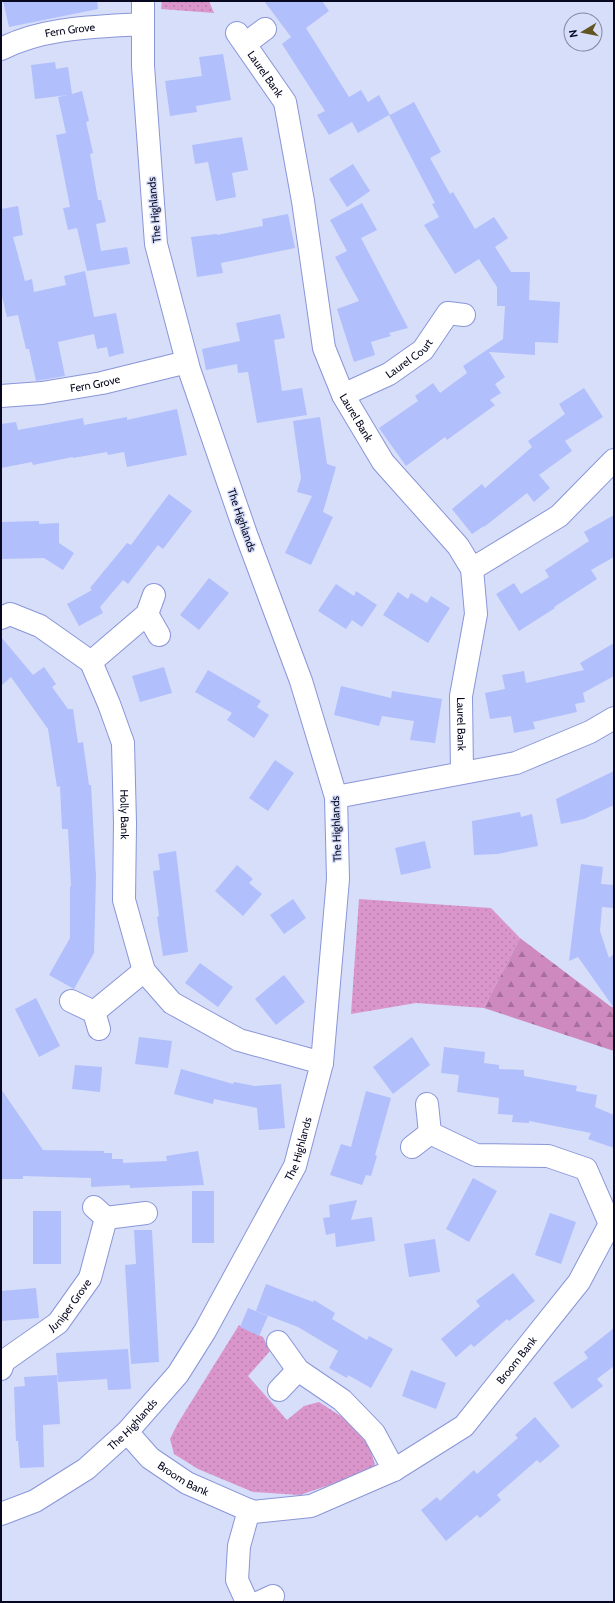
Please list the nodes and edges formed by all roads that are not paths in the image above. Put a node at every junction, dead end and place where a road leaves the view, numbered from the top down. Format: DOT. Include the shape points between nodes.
graph roads {
  1 [pos="143,1"];
  2 [pos="143,24"];
  3 [pos="265,29"];
  4 [pos="1,49"];
  5 [pos="464,315"];
  6 [pos="187,362"];
  7 [pos="343,395"];
  8 [pos="1,396"];
  9 [pos="614,460"];
  10 [pos="472,569"];
  11 [pos="1,618"];
  12 [pos="159,635"];
  13 [pos="91,662"];
  14 [pos="614,718"];
  15 [pos="462,772"];
  16 [pos="336,797"];
  17 [pos="144,970"];
  18 [pos="71,1001"];
  19 [pos="322,1063"];
  20 [pos="427,1104"];
  21 [pos="430,1133"];
  22 [pos="412,1147"];
  23 [pos="146,1212"];
  24 [pos="612,1224"];
  25 [pos="278,1342"];
  26 [pos="1,1369"];
  27 [pos="298,1370"];
  28 [pos="279,1390"];
  29 [pos="127,1432"];
  30 [pos="394,1470"];
  31 [pos="3,1508"];
  32 [pos="249,1510"];
  33 [pos="247,1602"];
  1 -- 2 [label="street, The Highlands"];
  2 -- 4 [label="street, Fern Grove" via="55,31"];
  2 -- 6 [label="street, The Highlands" via="142,66 156,244"];
  3 -- 7 [label="street, Laurel Bank" via="241,39 285,102 303,201 324,348"];
  5 -- 7 [label="street, Laurel Court" via="448,313 423,350 389,374"];
  6 -- 8 [label="street, Fern Grove" via="97,384 42,393"];
  6 -- 16 [label="street, The Highlands" via="246,534 301,681"];
  7 -- 10 [label="street, Laurel Bank" via="383,462 458,546"];
  9 -- 10 [label="street" via="559,516"];
  10 -- 15 [label="street, Laurel Bank" via="476,614 461,696"];
  11 -- 13 [label="street" via="10,614 40,626"];
  12 -- 13 [label="street" via="150,605"];
  13 -- 17 [label="street, Holly Bank" via="123,743 124,900"];
  14 -- 15 [label="street" via="590,732 516,763"];
  15 -- 16 [label="street"];
  16 -- 19 [label="street, The Highlands" via="338,879"];
  17 -- 18 [label="street" via="97,1021"];
  17 -- 19 [label="street, Holly Bank" via="172,1003 239,1040"];
  19 -- 29 [label="street, The Highlands" via="295,1166 205,1331 178,1374"];
  20 -- 21 [label="street"];
  21 -- 22 [label="street"];
  21 -- 24 [label="street, Broom Bank" via="476,1155 548,1156 586,1169"];
  23 -- 26 [label="street, Juniper Grove" via="100,1213 90,1278 58,1323 4,1361"];
  24 -- 30 [label="street, Broom Bank" via="579,1282 464,1426"];
  25 -- 27 [label="street"];
  27 -- 28 [label="street"];
  27 -- 30 [label="street" via="342,1400 374,1433"];
  29 -- 31 [label="street, The Highlands" via="86,1469 34,1501"];
  29 -- 32 [label="street, Broom Bank" via="150,1458 187,1483"];
  30 -- 32 [label="street, Broom Bank" via="311,1506 253,1512"];
  32 -- 33 [label="street" via="239,1546 237,1580"];
}
